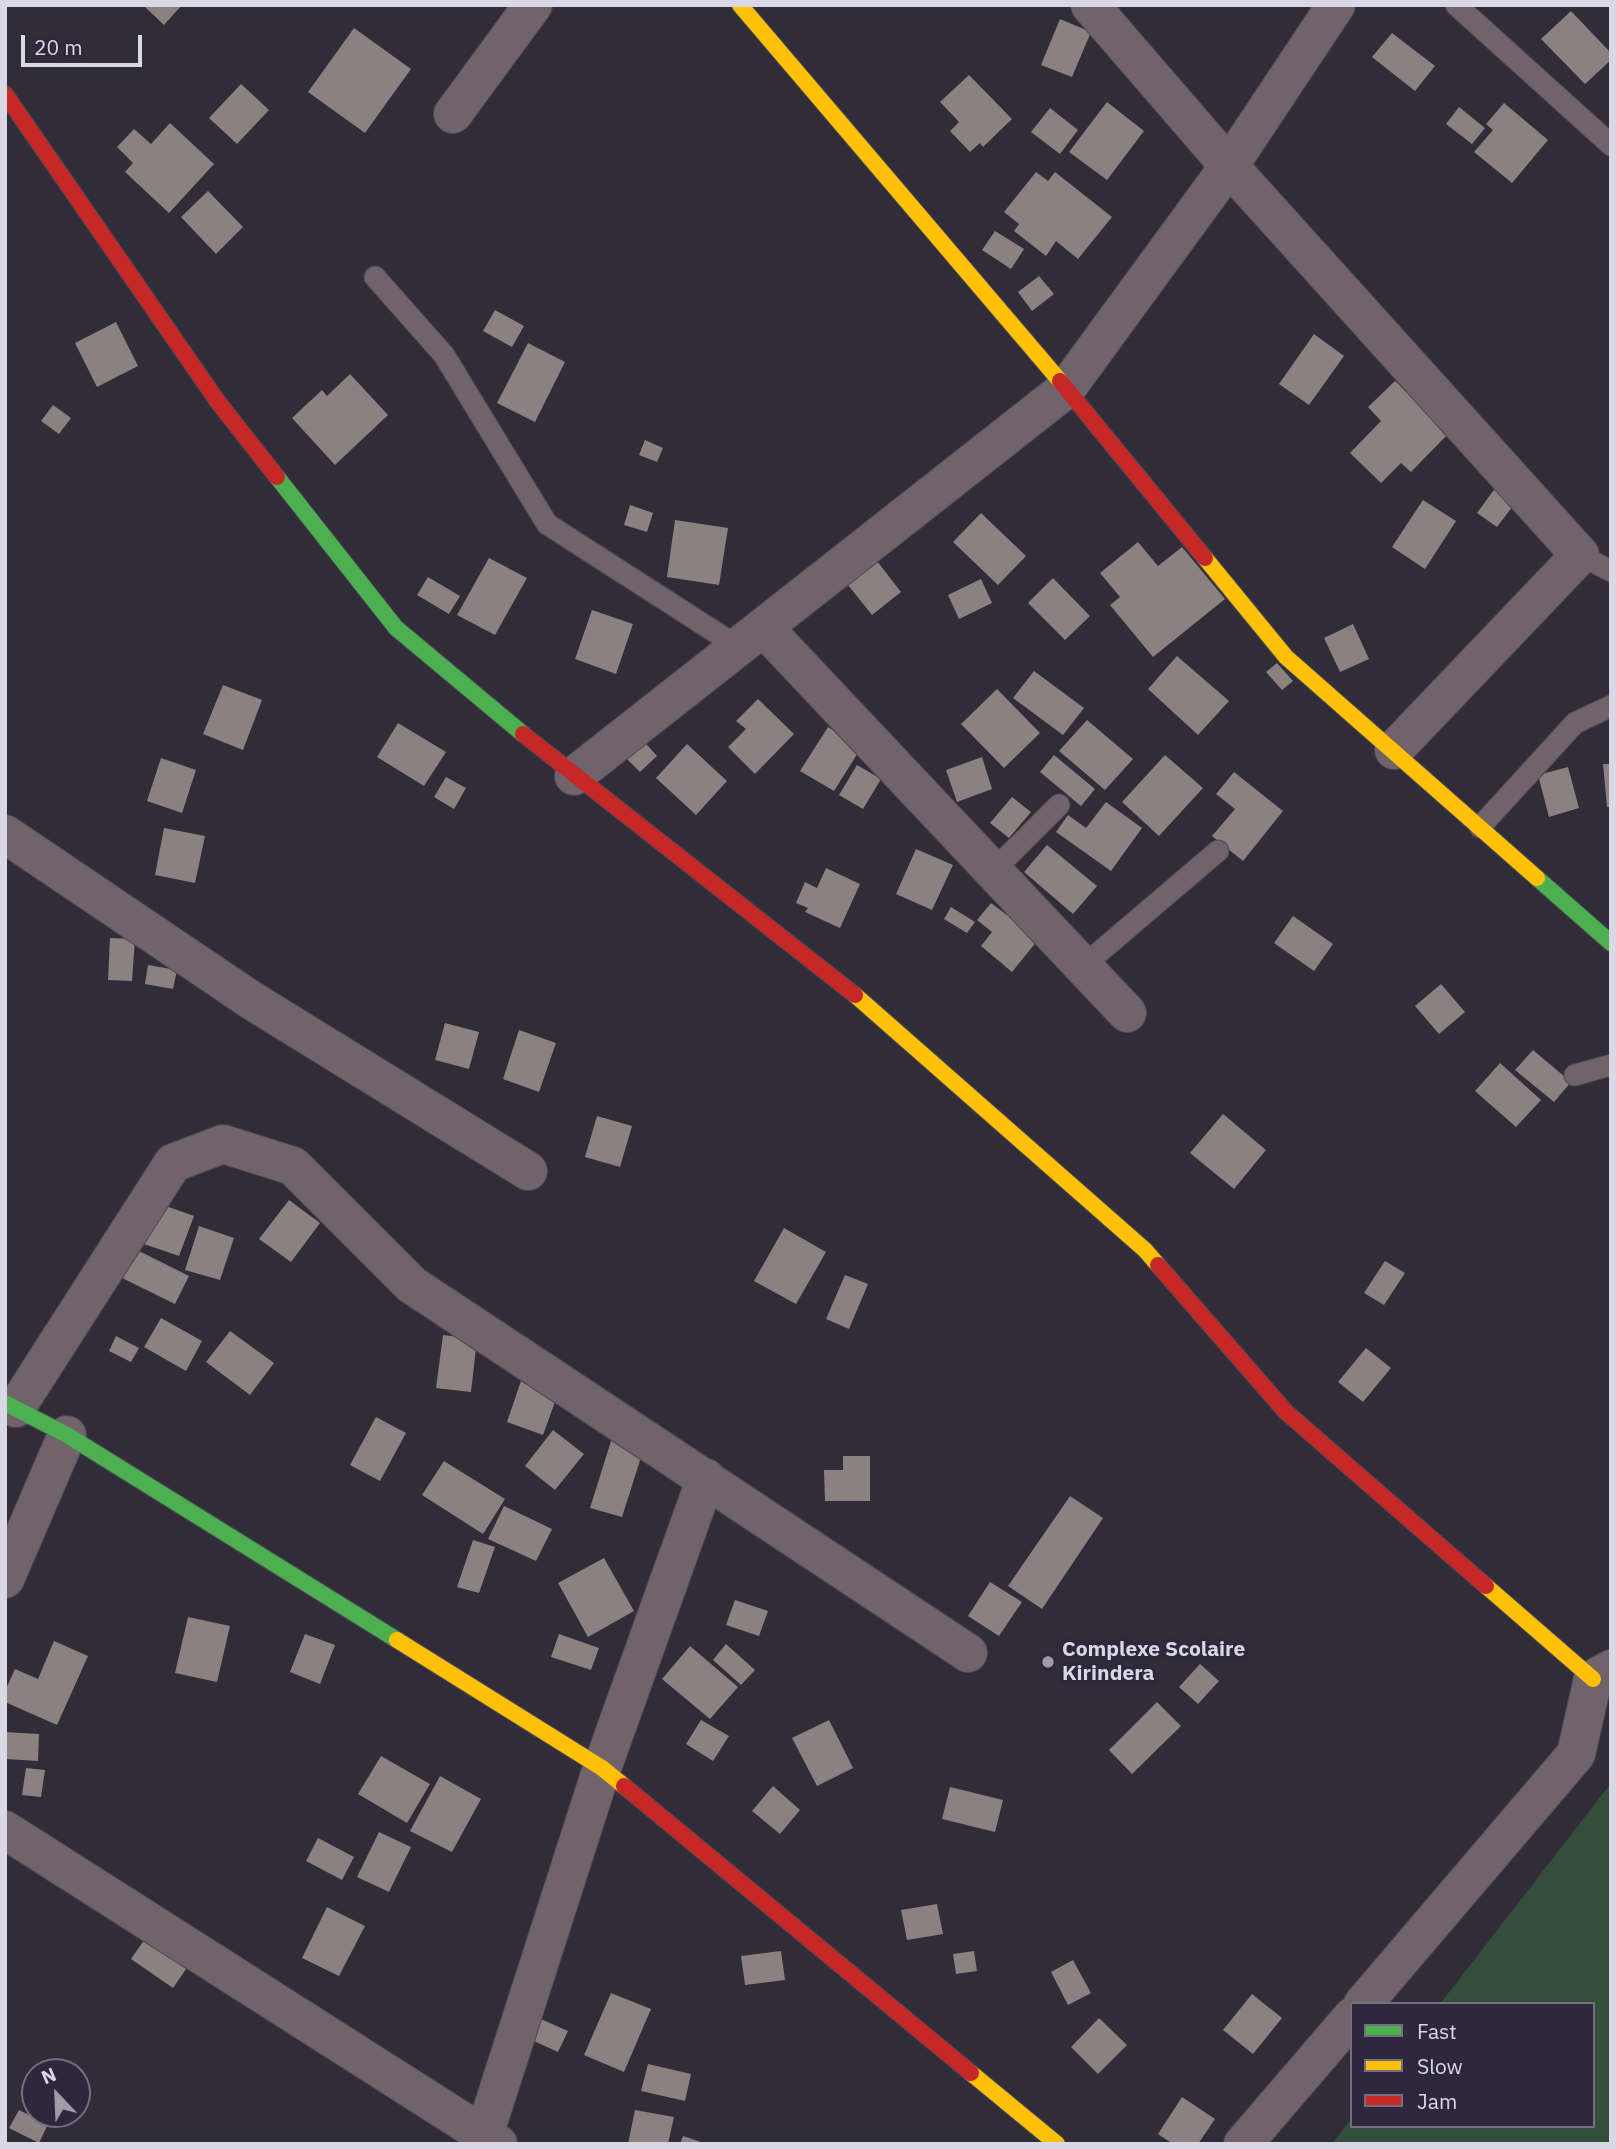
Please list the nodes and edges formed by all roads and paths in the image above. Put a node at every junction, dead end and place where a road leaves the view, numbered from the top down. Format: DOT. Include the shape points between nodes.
graph roads {
  1 [pos="533,5"];
  2 [pos="740,5"];
  3 [pos="1090,5"];
  4 [pos="1336,5"];
  5 [pos="1456,5"];
  6 [pos="5,94"];
  7 [pos="453,114"];
  8 [pos="1611,145"];
  9 [pos="1229,166"];
  10 [pos="375,277"];
  11 [pos="1066,390"];
  12 [pos="1595,563"];
  13 [pos="752,638"];
  14 [pos="1611,706"];
  15 [pos="1394,750"];
  16 [pos="574,776"];
  17 [pos="1059,805"];
  18 [pos="1480,827"];
  19 [pos="5,834"];
  20 [pos="1218,851"];
  21 [pos="993,871"];
  22 [pos="1611,943"];
  23 [pos="1083,966"];
  24 [pos="1127,1013"];
  25 [pos="1611,1065"];
  26 [pos="1575,1074"];
  27 [pos="528,1171"];
  28 [pos="10,1406"];
  29 [pos="67,1435"];
  30 [pos="706,1478"];
  31 [pos="5,1578"];
  32 [pos="968,1653"];
  33 [pos="1602,1674"];
  34 [pos="603,1768"];
  35 [pos="5,1830"];
  36 [pos="1365,2002"];
  37 [pos="1350,2019"];
  38 [pos="491,2139"];
  39 [pos="1057,2144"];
  40 [pos="1244,2144"];
  1 -- 7 [label="street"];
  2 -- 11 [label="street"];
  3 -- 9 [label="street"];
  4 -- 9 [label="street"];
  5 -- 8 [label="lane"];
  6 -- 16 [label="street" via="218,402 396,628"];
  9 -- 11 [label="street"];
  9 -- 12 [label="street"];
  10 -- 13 [label="lane" via="444,355 547,524"];
  11 -- 13 [label="street"];
  11 -- 15 [label="street" via="1286,657"];
  12 -- 15 [label="street"];
  13 -- 16 [label="street"];
  13 -- 21 [label="street"];
  14 -- 18 [label="lane" via="1575,723"];
  15 -- 18 [label="street"];
  16 -- 33 [label="street" via="826,970 1145,1250 1286,1412"];
  17 -- 21 [label="lane"];
  18 -- 22 [label="street"];
  19 -- 27 [label="street" via="251,1000"];
  20 -- 23 [label="lane"];
  21 -- 23 [label="street"];
  23 -- 24 [label="street"];
  25 -- 26 [label="lane"];
  28 -- 29 [label="street"];
  28 -- 30 [label="street" via="173,1163 223,1144 293,1166 412,1284"];
  29 -- 31 [label="street"];
  29 -- 34 [label="street"];
  30 -- 32 [label="street"];
  30 -- 34 [label="street"];
  33 -- 36 [label="street" via="1576,1754"];
  34 -- 38 [label="street"];
  34 -- 39 [label="street"];
  35 -- 38 [label="street"];
  37 -- 40 [label="street"];
}
